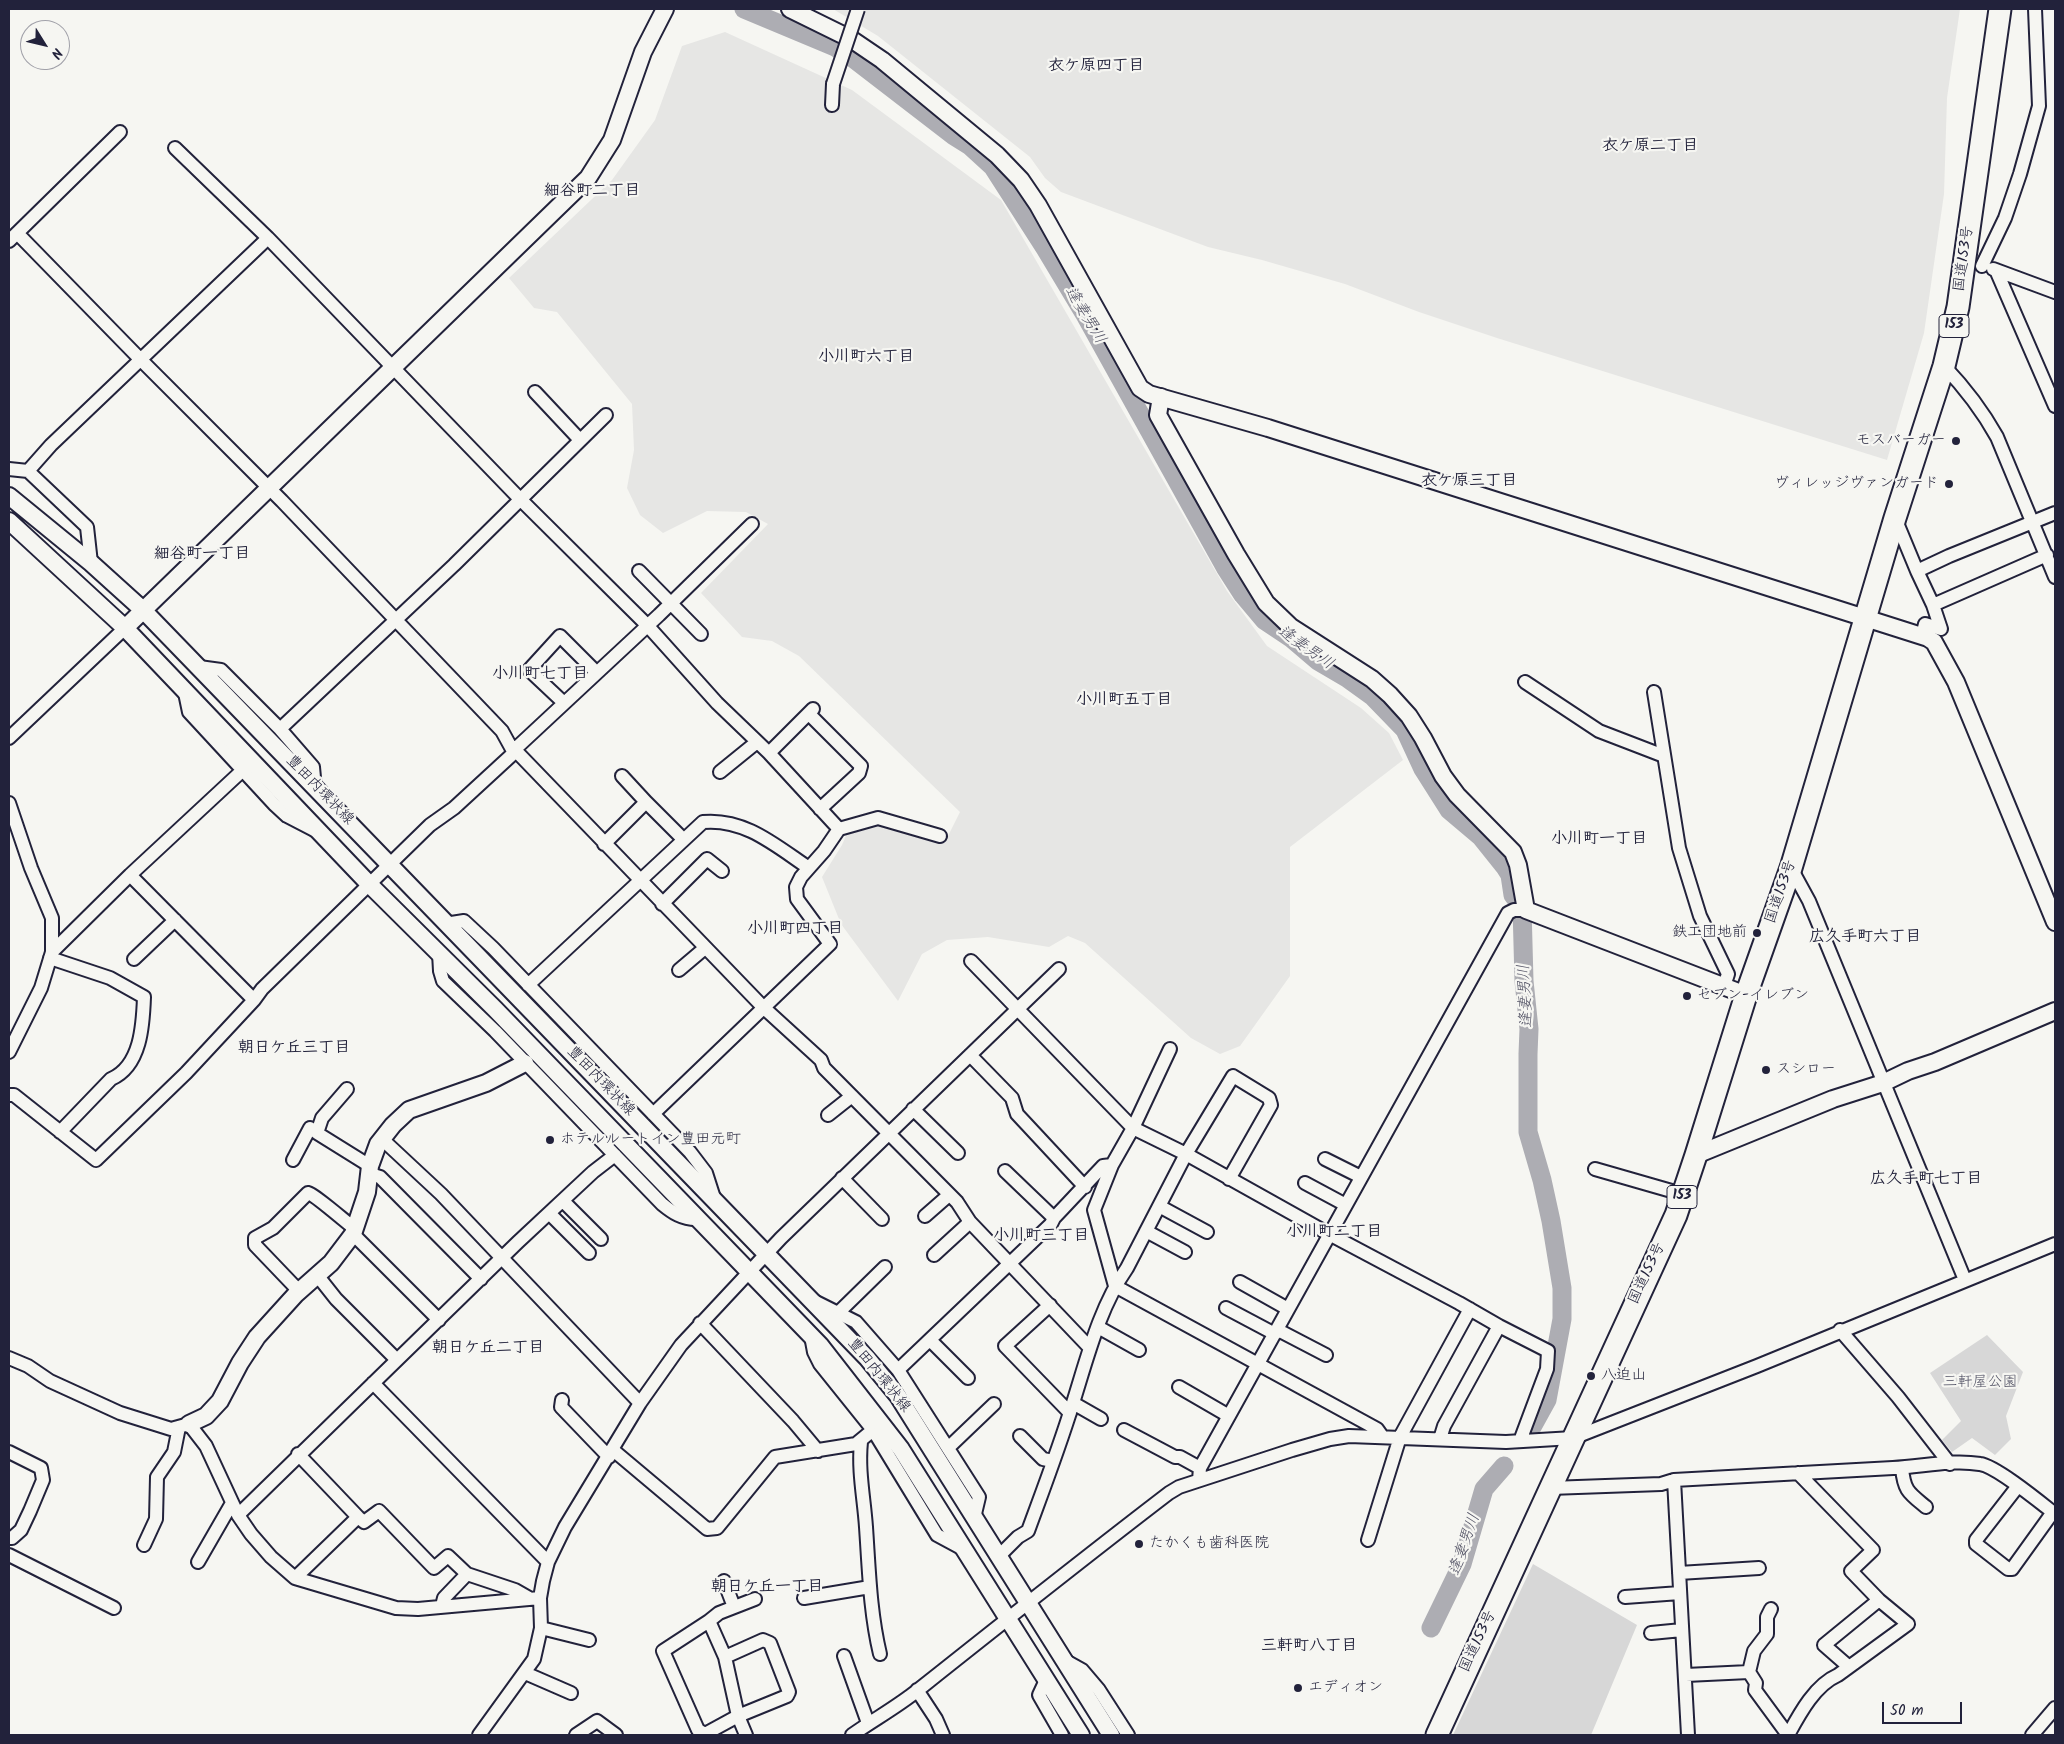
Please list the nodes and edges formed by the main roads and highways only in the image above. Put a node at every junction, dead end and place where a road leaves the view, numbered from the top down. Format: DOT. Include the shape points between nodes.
graph roads {
  1 [pos="2000,9"];
  2 [pos="1440,1734"];
  1 -- 2 [label="highway, 国道153号 / 153" via="1973,268 1958,307 1944,366 1895,518 1791,868 1746,995 1676,1215"];
}
